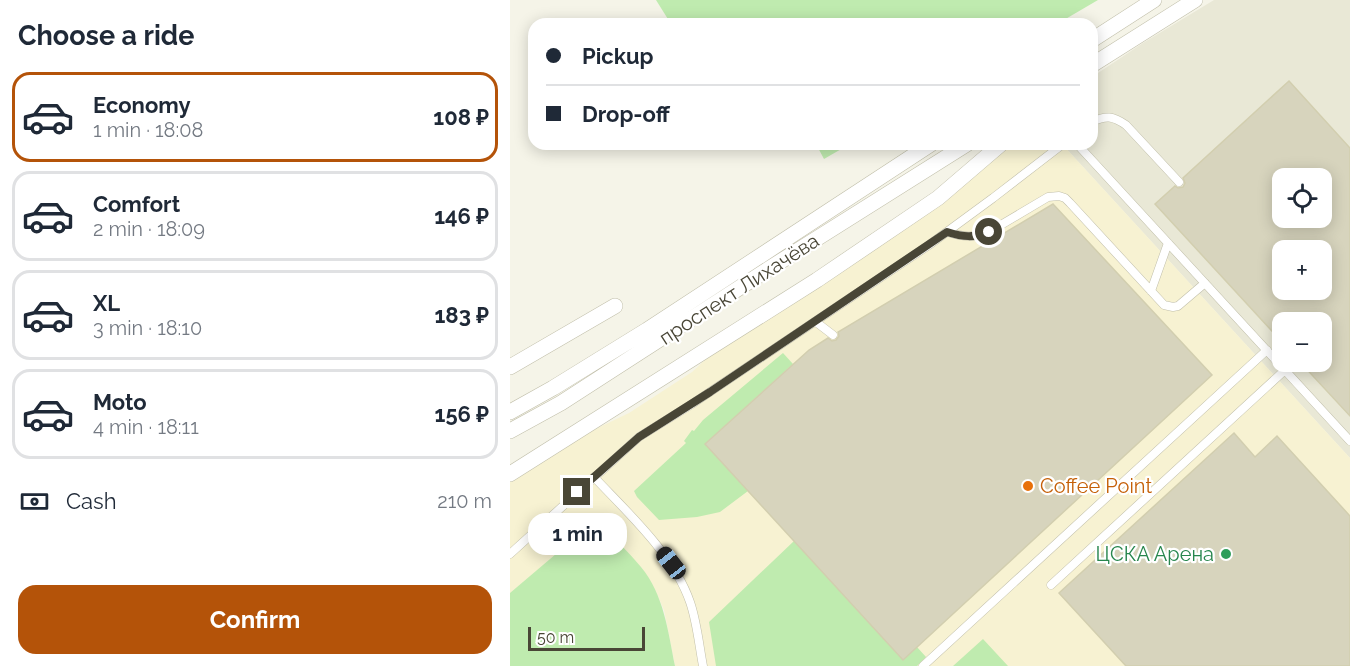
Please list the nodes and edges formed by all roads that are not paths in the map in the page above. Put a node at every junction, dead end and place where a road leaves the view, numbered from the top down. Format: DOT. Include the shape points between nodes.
graph roads {
  1 [pos="1154,0"];
  2 [pos="1195,0"];
  3 [pos="1098,36"];
  4 [pos="1098,61"];
  5 [pos="1098,119"];
  6 [pos="922,150"];
  7 [pos="957,150"];
  8 [pos="993,150"];
  9 [pos="1055,150"];
  10 [pos="1083,150"];
  11 [pos="1179,182"];
  12 [pos="947,232"];
  13 [pos="1168,243"];
  14 [pos="1205,283"];
  15 [pos="1151,291"];
  16 [pos="615,306"];
  17 [pos="816,322"];
  18 [pos="833,335"];
  19 [pos="1267,350"];
  20 [pos="1272,356"];
  21 [pos="510,367"];
  22 [pos="1283,372"];
  23 [pos="1287,372"];
  24 [pos="510,412"];
  25 [pos="510,431"];
  26 [pos="1350,441"];
  27 [pos="510,474"];
  28 [pos="594,477"];
  29 [pos="510,554"];
  30 [pos="1051,585"];
  31 [pos="703,666"];
  32 [pos="923,666"];
  1 -- 3 [label="street"];
  2 -- 4 [label="street"];
  5 -- 11 [label="lane" via="1108,117 1126,125"];
  6 -- 24 [label="street, проспект Лихачёва" via="647,330"];
  7 -- 25 [label="street, проспект Лихачёва" via="655,344"];
  8 -- 27 [label="street" via="938,198 817,280"];
  9 -- 12 [label="lane"];
  10 -- 13 [label="lane"];
  12 -- 15 [label="lane" via="962,237 981,235 1048,197 1059,196 1070,203"];
  12 -- 17 [label="lane"];
  13 -- 14 [label="lane"];
  13 -- 15 [label="lane"];
  14 -- 15 [label="lane" via="1173,307 1164,305"];
  14 -- 19 [label="lane"];
  16 -- 21 [label="street"];
  17 -- 18 [label="lane"];
  17 -- 28 [label="lane" via="639,437"];
  19 -- 20 [label="lane"];
  19 -- 32 [label="lane"];
  22 -- 30 [label="lane"];
  23 -- 26 [label="lane"];
  28 -- 29 [label="lane"];
  28 -- 31 [label="lane" via="657,546 678,576 690,601"];
}
